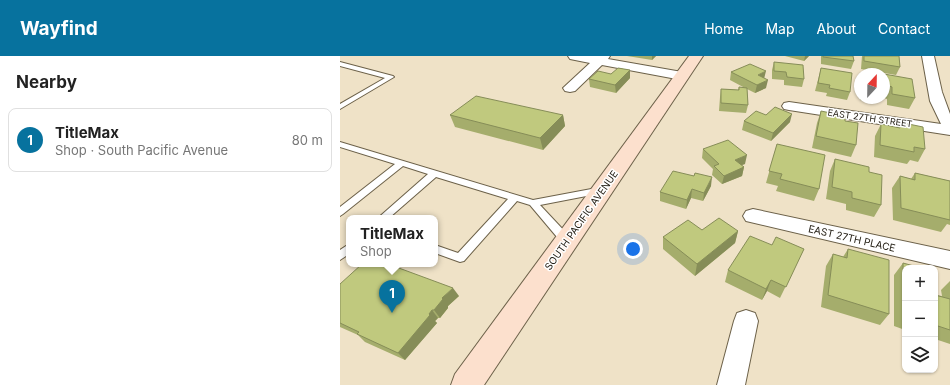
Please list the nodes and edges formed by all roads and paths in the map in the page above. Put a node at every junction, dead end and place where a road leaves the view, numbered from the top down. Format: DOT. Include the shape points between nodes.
graph roads {
  1 [pos="574,56"];
  2 [pos="696,56"];
  3 [pos="928,56"];
  4 [pos="602,58"];
  5 [pos="340,64"];
  6 [pos="682,76"];
  7 [pos="570,88"];
  8 [pos="789,106"];
  9 [pos="340,108"];
  10 [pos="950,126"];
  11 [pos="950,130"];
  12 [pos="340,144"];
  13 [pos="402,163"];
  14 [pos="435,173"];
  15 [pos="602,190"];
  16 [pos="515,197"];
  17 [pos="533,203"];
  18 [pos="340,212"];
  19 [pos="386,215"];
  20 [pos="753,216"];
  21 [pos="566,240"];
  22 [pos="438,251"];
  23 [pos="950,260"];
  24 [pos="746,321"];
  25 [pos="466,385"];
  26 [pos="731,385"];
  1 -- 4 [label="street"];
  2 -- 6 [label="main road, SOUTH PACIFIC AVENUE"];
  3 -- 10 [label="street" via="935,98"];
  4 -- 6 [label="street"];
  4 -- 7 [label="street"];
  5 -- 9 [label="lane" via="391,77"];
  6 -- 15 [label="main road, SOUTH PACIFIC AVENUE"];
  8 -- 11 [label="street, EAST 27TH STREET"];
  12 -- 13 [label="lane"];
  13 -- 14 [label="lane"];
  13 -- 18 [label="lane"];
  14 -- 16 [label="lane"];
  14 -- 19 [label="lane"];
  15 -- 17 [label="lane"];
  15 -- 21 [label="main road, SOUTH PACIFIC AVENUE"];
  16 -- 17 [label="lane"];
  16 -- 22 [label="lane" via="460,258"];
  17 -- 21 [label="lane"];
  20 -- 23 [label="street, EAST 27TH PLACE"];
  21 -- 25 [label="main road, SOUTH PACIFIC AVENUE"];
  24 -- 26 [label="street"];
}
